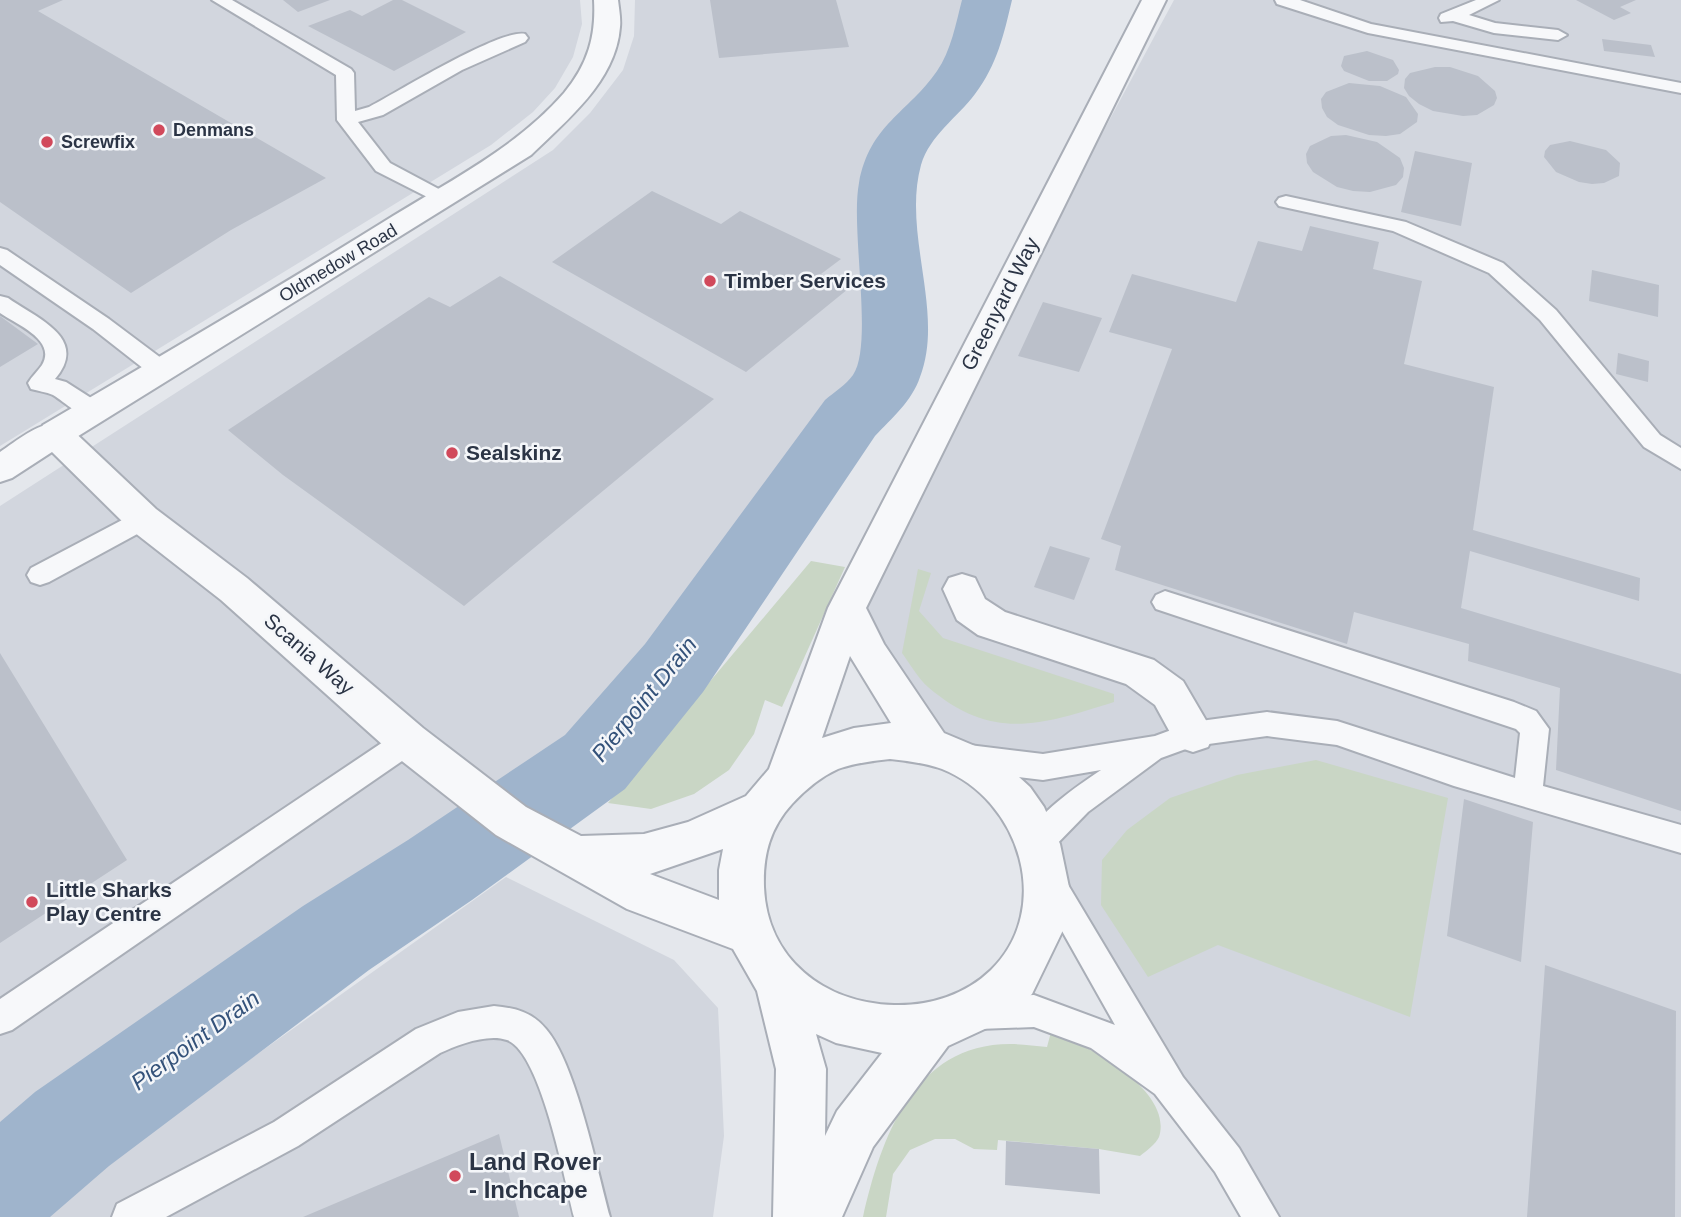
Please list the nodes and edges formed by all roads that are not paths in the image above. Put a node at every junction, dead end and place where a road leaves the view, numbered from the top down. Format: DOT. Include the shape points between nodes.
graph roads {
  1 [pos="220,0"];
  2 [pos="606,0"];
  3 [pos="1154,0"];
  4 [pos="1283,0"];
  5 [pos="1491,0"];
  6 [pos="1453,16"];
  7 [pos="1408,35"];
  8 [pos="1558,35"];
  9 [pos="519,38"];
  10 [pos="1681,88"];
  11 [pos="346,120"];
  12 [pos="443,199"];
  13 [pos="1286,202"];
  14 [pos="0,255"];
  15 [pos="0,303"];
  16 [pos="161,370"];
  17 [pos="94,411"];
  18 [pos="55,435"];
  19 [pos="1681,460"];
  20 [pos="0,470"];
  21 [pos="143,519"];
  22 [pos="40,575"];
  23 [pos="962,589"];
  24 [pos="1165,602"];
  25 [pos="847,608"];
  26 [pos="1194,734"];
  27 [pos="408,740"];
  28 [pos="1155,748"];
  29 [pos="944,752"];
  30 [pos="1527,794"];
  31 [pos="773,795"];
  32 [pos="1681,839"];
  33 [pos="576,856"];
  34 [pos="1043,860"];
  35 [pos="748,933"];
  36 [pos="778,980"];
  37 [pos="0,1018"];
  38 [pos="951,1020"];
  39 [pos="1171,1089"];
  40 [pos="130,1217"];
  41 [pos="592,1217"];
  42 [pos="799,1217"];
  43 [pos="815,1217"];
  44 [pos="1261,1217"];
  1 -- 11 [label="lane" via="345,73"];
  2 -- 12 [label="street, Oldmedow Road" via="605,46 573,99 521,149"];
  3 -- 25 [label="street, Greenyard Way"];
  4 -- 7 [label="lane" via="1368,28"];
  5 -- 6 [label="lane"];
  6 -- 7 [label="lane"];
  6 -- 8 [label="lane" via="1494,28"];
  7 -- 10 [label="lane"];
  9 -- 11 [label="lane" via="456,66 376,111"];
  11 -- 12 [label="lane" via="383,167"];
  12 -- 16 [label="street, Oldmedow Road"];
  13 -- 19 [label="lane" via="1399,226 1496,268 1548,315 1652,441"];
  14 -- 16 [label="lane"];
  15 -- 17 [label="lane" via="54,341 58,351 53,369 39,383 58,387"];
  16 -- 17 [label="street, Oldmedow Road"];
  17 -- 18 [label="street, Oldmedow Road"];
  18 -- 20 [label="street, Oldmedow Road"];
  18 -- 21 [label="street, Scania Way"];
  21 -- 22 [label="lane"];
  21 -- 27 [label="street, Scania Way" via="233,589"];
  23 -- 26 [label="street" via="971,609 992,624 1140,672 1169,693"];
  24 -- 30 [label="lane" via="1526,720 1535,729"];
  25 -- 29 [label="street" via="869,655"];
  25 -- 31 [label="street, Greenyard Way"];
  26 -- 28 [label="lane"];
  26 -- 30 [label="lane" via="1267,724 1337,733"];
  27 -- 33 [label="street, Scania Way" via="511,821"];
  27 -- 37 [label="lane"];
  28 -- 29 [label="lane" via="1043,766"];
  28 -- 34 [label="lane" via="1078,803"];
  29 -- 31 [label="street, Scania Way" via="890,741 853,746 818,758"];
  29 -- 34 [label="street, Scania Way" via="991,777 1020,807"];
  30 -- 32 [label="lane"];
  31 -- 33 [label="street, Scania Way" via="705,837 671,848 628,857"];
  31 -- 35 [label="street" via="743,849 739,891"];
  33 -- 35 [label="street, Scania Way" via="643,894"];
  34 -- 38 [label="street" via="1045,917 1027,962 1003,991"];
  34 -- 39 [label="lane"];
  35 -- 36 [label="street"];
  36 -- 38 [label="street" via="823,1014 862,1028 896,1031"];
  36 -- 42 [label="street" via="801,1069"];
  38 -- 39 [label="lane" via="1034,1011 1101,1035"];
  38 -- 43 [label="street" via="855,1129"];
  39 -- 44 [label="lane" via="1227,1160"];
  40 -- 41 [label="lane" via="286,1134 428,1041 458,1028 494,1022 515,1024 536,1041 553,1073"];
}
